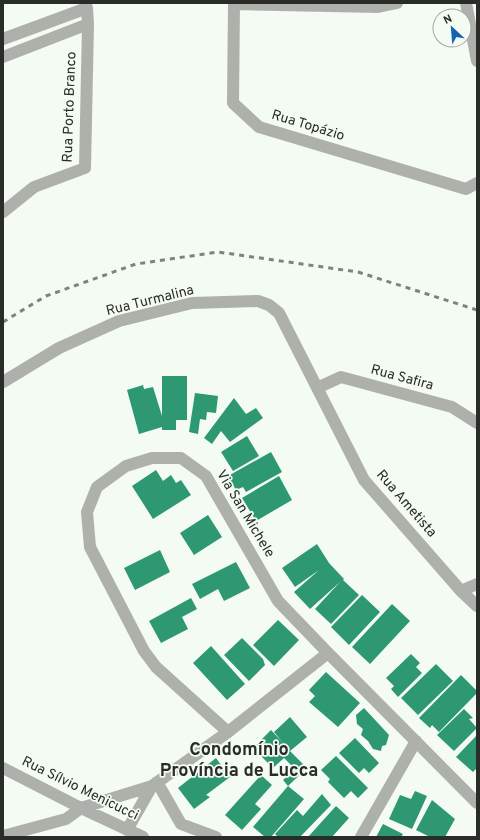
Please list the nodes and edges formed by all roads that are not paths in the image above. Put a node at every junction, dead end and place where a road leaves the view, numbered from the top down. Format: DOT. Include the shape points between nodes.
graph roads {
  1 [pos="234,3"];
  2 [pos="397,3"];
  3 [pos="466,3"];
  4 [pos="86,5"];
  5 [pos="88,24"];
  6 [pos="31,29"];
  7 [pos="3,39"];
  8 [pos="37,44"];
  9 [pos="3,57"];
  10 [pos="477,61"];
  11 [pos="477,183"];
  12 [pos="3,212"];
  13 [pos="3,382"];
  14 [pos="317,388"];
  15 [pos="477,423"];
  16 [pos="477,584"];
  17 [pos="462,591"];
  18 [pos="477,606"];
  19 [pos="328,653"];
  20 [pos="228,732"];
  21 [pos="416,741"];
  22 [pos="3,768"];
  23 [pos="154,784"];
  24 [pos="477,803"];
  25 [pos="81,808"];
  26 [pos="127,830"];
  27 [pos="3,836"];
  28 [pos="144,837"];
  29 [pos="216,837"];
  30 [pos="361,837"];
  1 -- 2 [label="street" via="378,7"];
  1 -- 11 [label="street, Rua Topázio" via="233,103 259,127 466,189"];
  3 -- 10 [label="street"];
  4 -- 5 [label="street, Rua Porto Branco"];
  4 -- 6 [label="street"];
  5 -- 8 [label="street"];
  5 -- 12 [label="street, Rua Porto Branco" via="85,168 34,187"];
  6 -- 7 [label="street"];
  6 -- 8 [label="street"];
  8 -- 9 [label="street"];
  13 -- 14 [label="street, Rua Turmalina" via="59,348 119,321 192,303 258,301 279,313"];
  14 -- 15 [label="street, Rua Safira" via="341,377 452,407"];
  14 -- 17 [label="street, Rua Ametista" via="364,480"];
  16 -- 17 [label="street"];
  17 -- 18 [label="street, Rua Ametista"];
  19 -- 20 [label="street"];
  19 -- 20 [label="street, Via San Michele" via="278,601 206,476 181,458 152,458 126,466 97,487 87,512 90,547 144,651 156,667"];
  19 -- 21 [label="street, Via San Michele"];
  20 -- 23 [label="street"];
  21 -- 24 [label="street, Via San Michele"];
  21 -- 30 [label="street"];
  22 -- 25 [label="street, Rua Sílvio Menicucci"];
  23 -- 25 [label="street"];
  23 -- 26 [label="street"];
  23 -- 29 [label="street" via="181,824"];
  25 -- 26 [label="street, Rua Sílvio Menicucci"];
  25 -- 27 [label="street" via="66,819"];
  26 -- 28 [label="street, Rua Sílvio Menicucci"];
}
